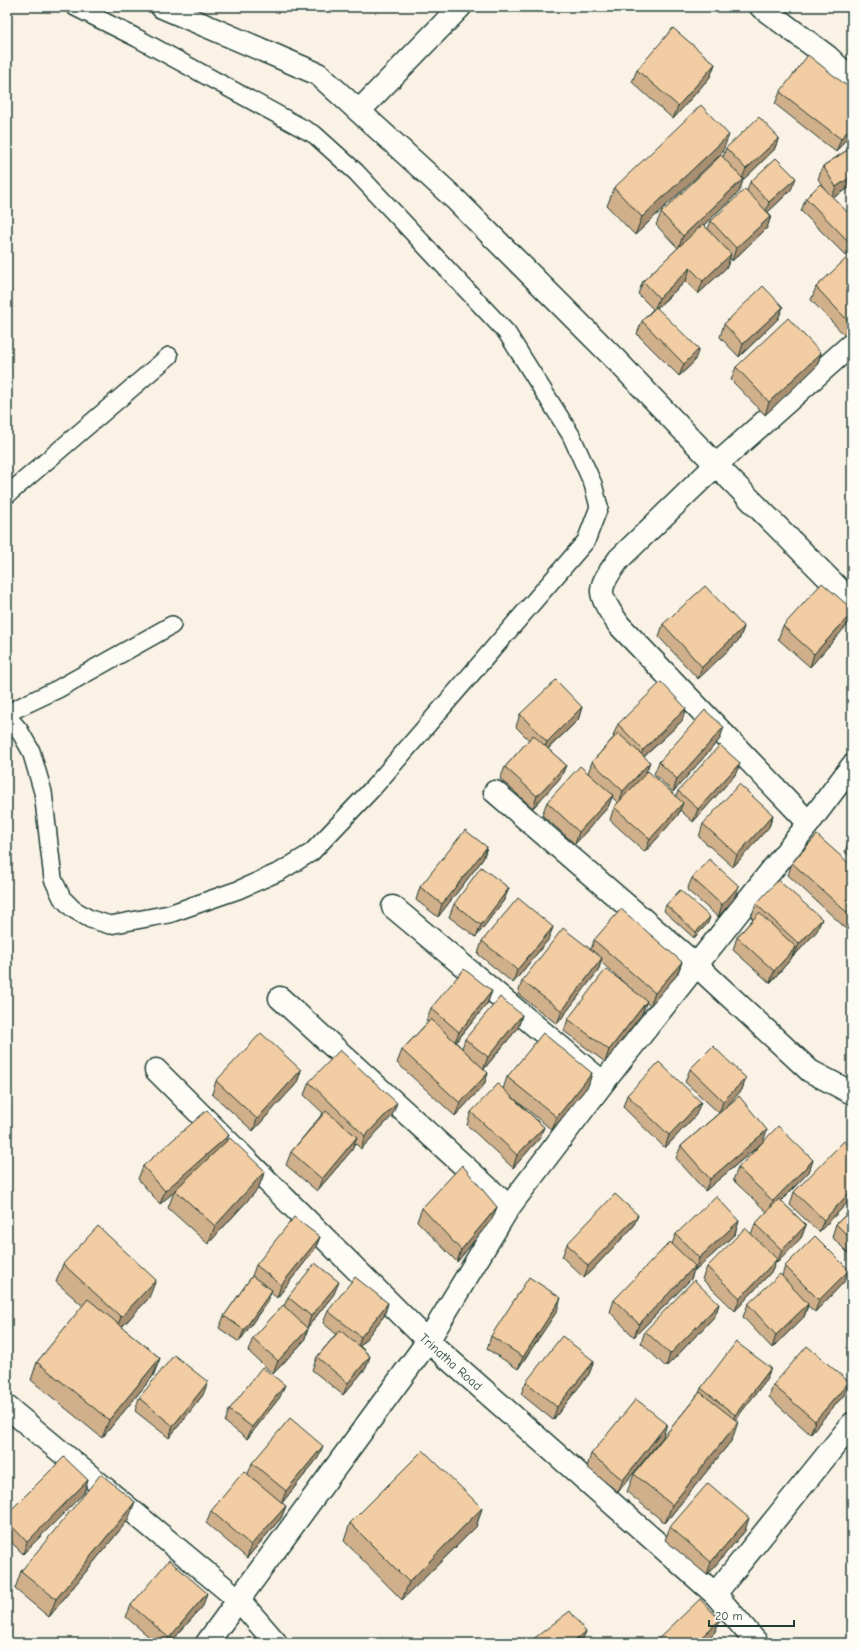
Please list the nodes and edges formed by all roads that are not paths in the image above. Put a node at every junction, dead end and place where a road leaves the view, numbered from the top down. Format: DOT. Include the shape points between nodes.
graph roads {
  1 [pos="75,7"];
  2 [pos="162,7"];
  3 [pos="460,7"];
  4 [pos="761,7"];
  5 [pos="852,80"];
  6 [pos="359,111"];
  7 [pos="852,344"];
  8 [pos="169,356"];
  9 [pos="716,465"];
  10 [pos="7,495"];
  11 [pos="852,602"];
  12 [pos="172,625"];
  13 [pos="7,713"];
  14 [pos="7,716"];
  15 [pos="852,766"];
  16 [pos="494,792"];
  17 [pos="809,823"];
  18 [pos="393,906"];
  19 [pos="696,965"];
  20 [pos="280,998"];
  21 [pos="156,1070"];
  22 [pos="603,1083"];
  23 [pos="852,1093"];
  24 [pos="509,1207"];
  25 [pos="428,1341"];
  26 [pos="7,1407"];
  27 [pos="852,1424"];
  28 [pos="715,1594"];
  29 [pos="239,1600"];
  30 [pos="207,1643"];
  31 [pos="276,1643"];
  32 [pos="757,1643"];
  1 -- 14 [label="lane" via="315,135 356,172 507,333 571,436 593,484 598,507 586,541 373,788 312,852 282,871 238,890 169,914 110,925 90,919 73,909 62,898 53,879 43,792 31,751"];
  2 -- 6 [label="street" via="318,74"];
  3 -- 6 [label="street"];
  4 -- 5 [label="street" via="827,56"];
  6 -- 9 [label="street" via="454,198 619,363"];
  7 -- 9 [label="street"];
  8 -- 10 [label="lane"];
  9 -- 11 [label="street"];
  9 -- 17 [label="street" via="619,559 602,591 608,608 619,625"];
  12 -- 13 [label="lane" via="58,689"];
  15 -- 17 [label="street"];
  16 -- 19 [label="street"];
  17 -- 19 [label="street"];
  18 -- 22 [label="street"];
  19 -- 22 [label="street"];
  19 -- 23 [label="street" via="810,1070"];
  20 -- 24 [label="street"];
  21 -- 25 [label="street, Trinatha Road"];
  22 -- 24 [label="street"];
  24 -- 25 [label="street"];
  25 -- 28 [label="street, Trinatha Road"];
  25 -- 29 [label="street"];
  26 -- 29 [label="street"];
  27 -- 28 [label="street"];
  28 -- 32 [label="street, Trinatha Road"];
  29 -- 30 [label="street"];
  29 -- 31 [label="street"];
}
